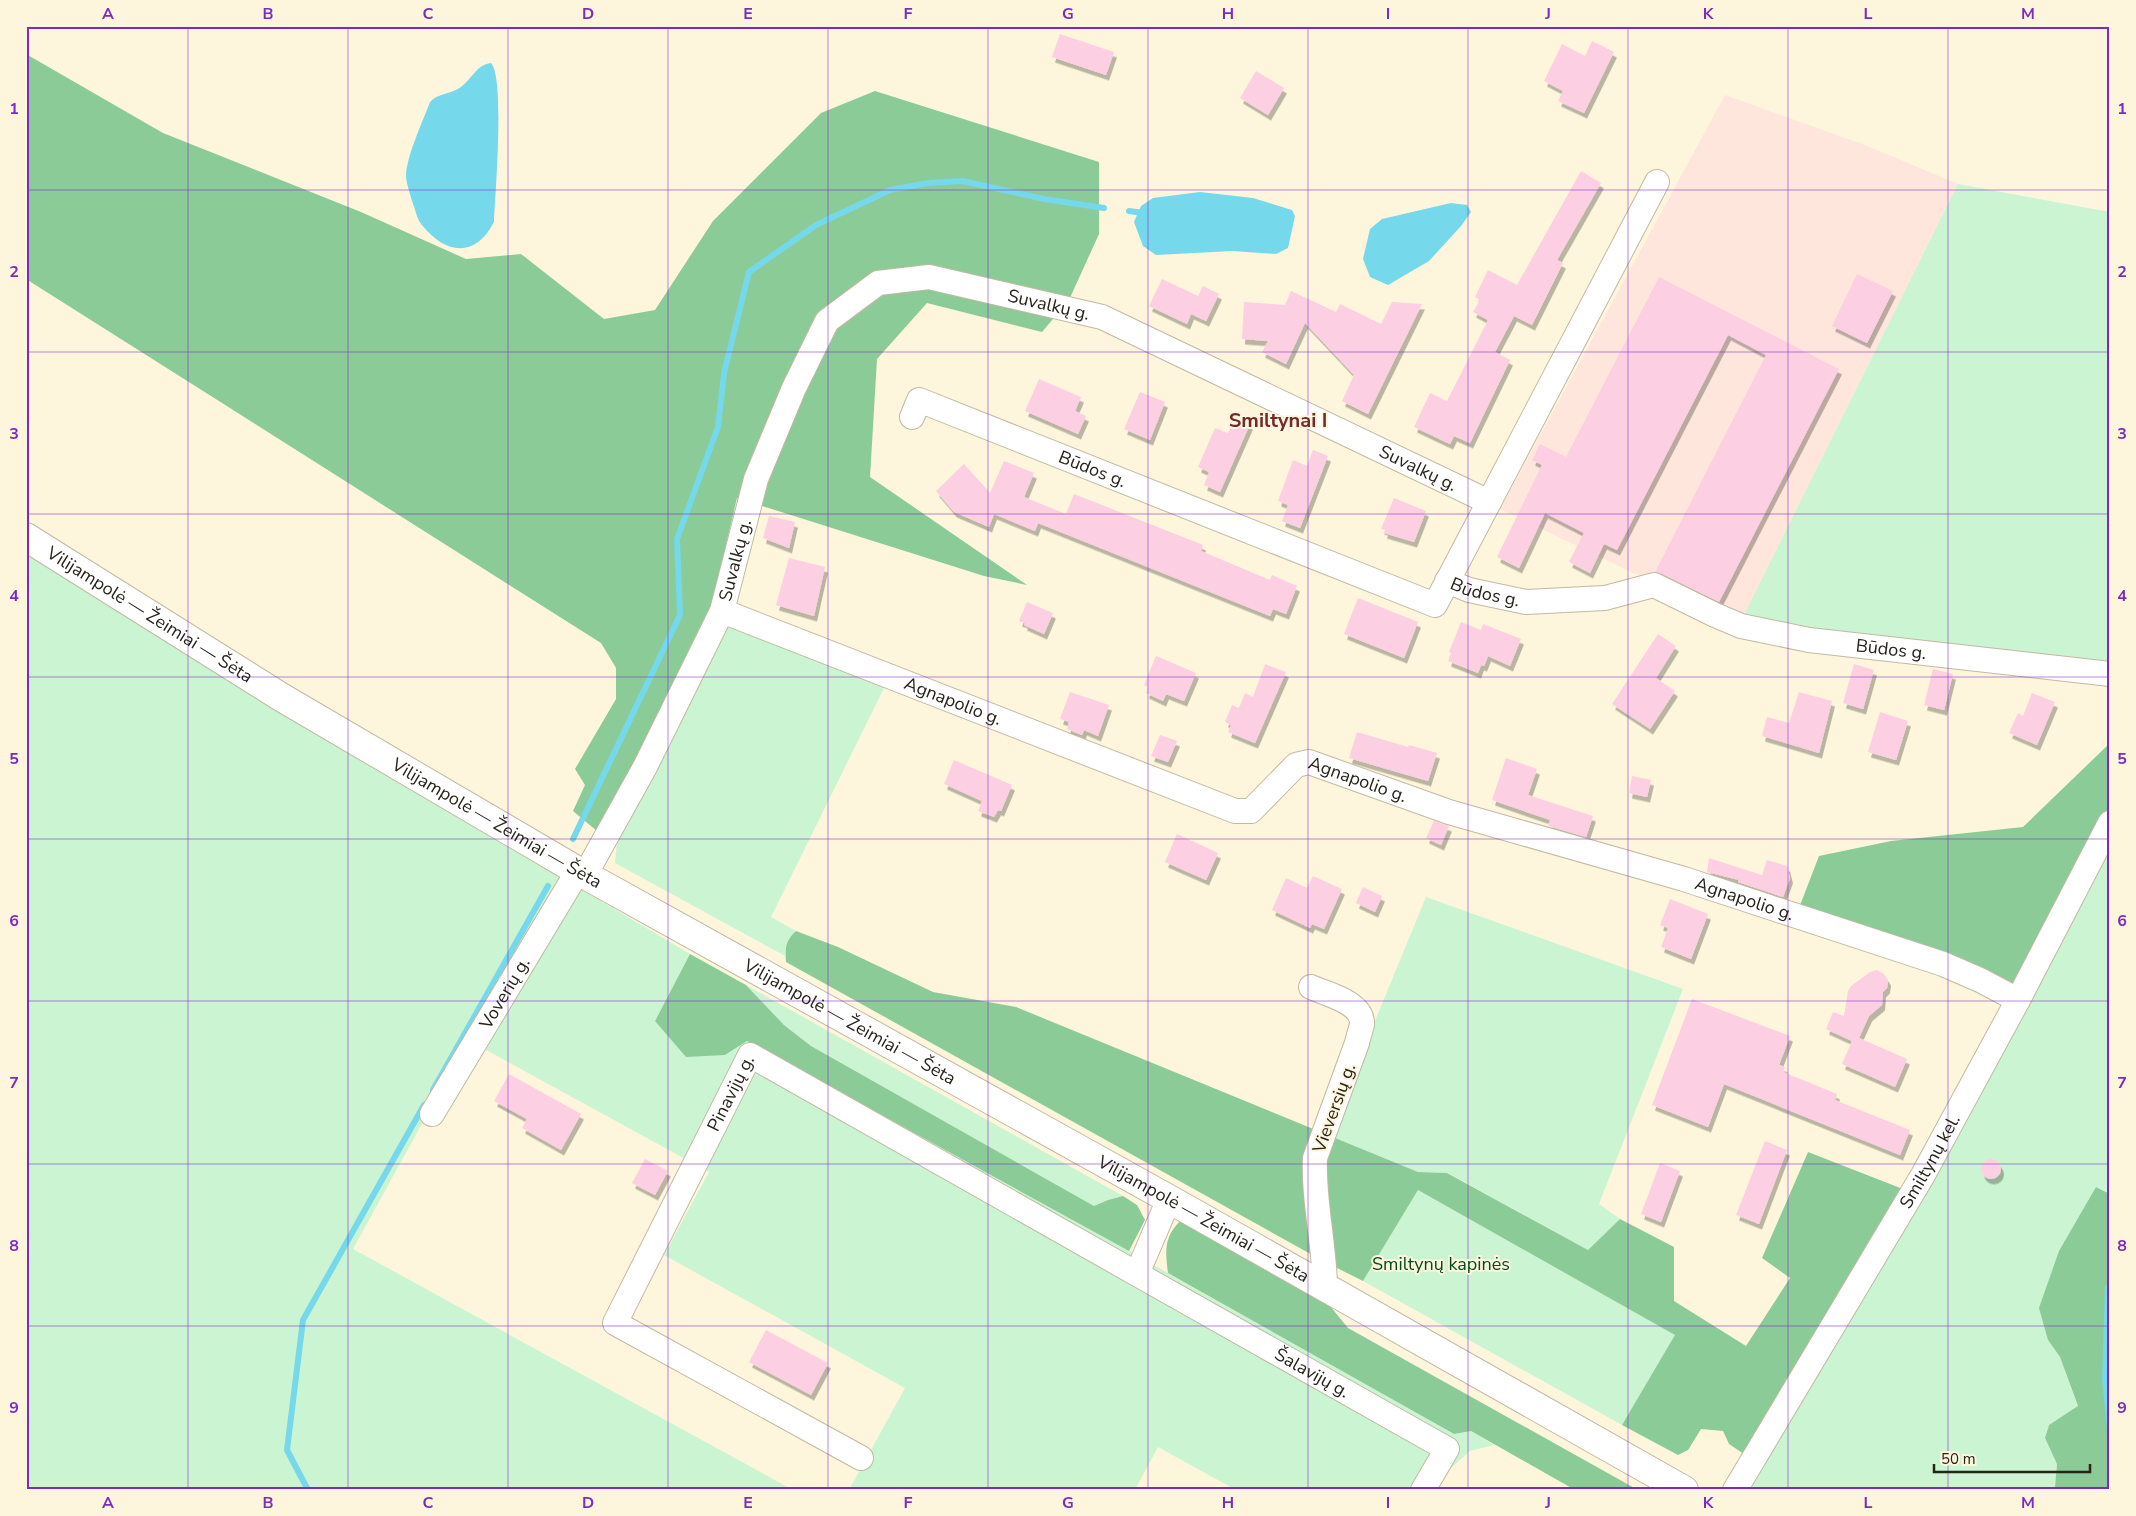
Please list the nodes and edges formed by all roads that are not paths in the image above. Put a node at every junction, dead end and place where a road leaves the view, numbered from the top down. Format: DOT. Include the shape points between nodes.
graph roads {
  1 [pos="1657,182"];
  2 [pos="912,417"];
  3 [pos="1489,502"];
  4 [pos="26,537"];
  5 [pos="1447,581"];
  6 [pos="722,611"];
  7 [pos="2110,674"];
  8 [pos="2110,823"];
  9 [pos="582,873"];
  10 [pos="1311,987"];
  11 [pos="2018,1000"];
  12 [pos="432,1114"];
  13 [pos="1169,1199"];
  14 [pos="1137,1274"];
  15 [pos="1325,1289"];
  16 [pos="860,1458"];
  17 [pos="1423,1490"];
  18 [pos="1684,1490"];
  19 [pos="1735,1490"];
  1 -- 3 [label="street"];
  2 -- 5 [label="street, Būdos g." via="919,400 1435,605"];
  3 -- 5 [label="street"];
  3 -- 6 [label="street, Suvalkų g." via="1102,317 929,277 878,283 827,321 794,388 756,479"];
  4 -- 9 [label="main road, Vilijampolė — Žeimiai — Šėta" via="281,697"];
  5 -- 7 [label="street, Būdos g." via="1469,590 1526,602 1605,598 1654,585 1741,626 1809,640"];
  6 -- 9 [label="street, Suvalkų g." via="645,767"];
  6 -- 11 [label="street, Agnapolio g." via="1234,811 1251,811 1296,765 1309,762 1449,812 1684,879 1943,964"];
  8 -- 11 [label="street, Smiltynų kel."];
  9 -- 12 [label="street, Voverių g."];
  9 -- 13 [label="main road, Vilijampolė — Žeimiai — Šėta"];
  10 -- 15 [label="street, Vieversių g." via="1349,1004 1361,1016 1362,1024 1315,1158 1314,1179 1325,1262"];
  11 -- 19 [label="street, Smiltynų kel." via="1923,1175"];
  13 -- 14 [label="street"];
  13 -- 15 [label="main road, Vilijampolė — Žeimiai — Šėta"];
  14 -- 16 [label="street, Pinavijų g." via="750,1055 615,1323"];
  14 -- 17 [label="street, Šalavijų g." via="1447,1449"];
  15 -- 18 [label="main road, Vilijampolė — Žeimiai — Šėta"];
}
